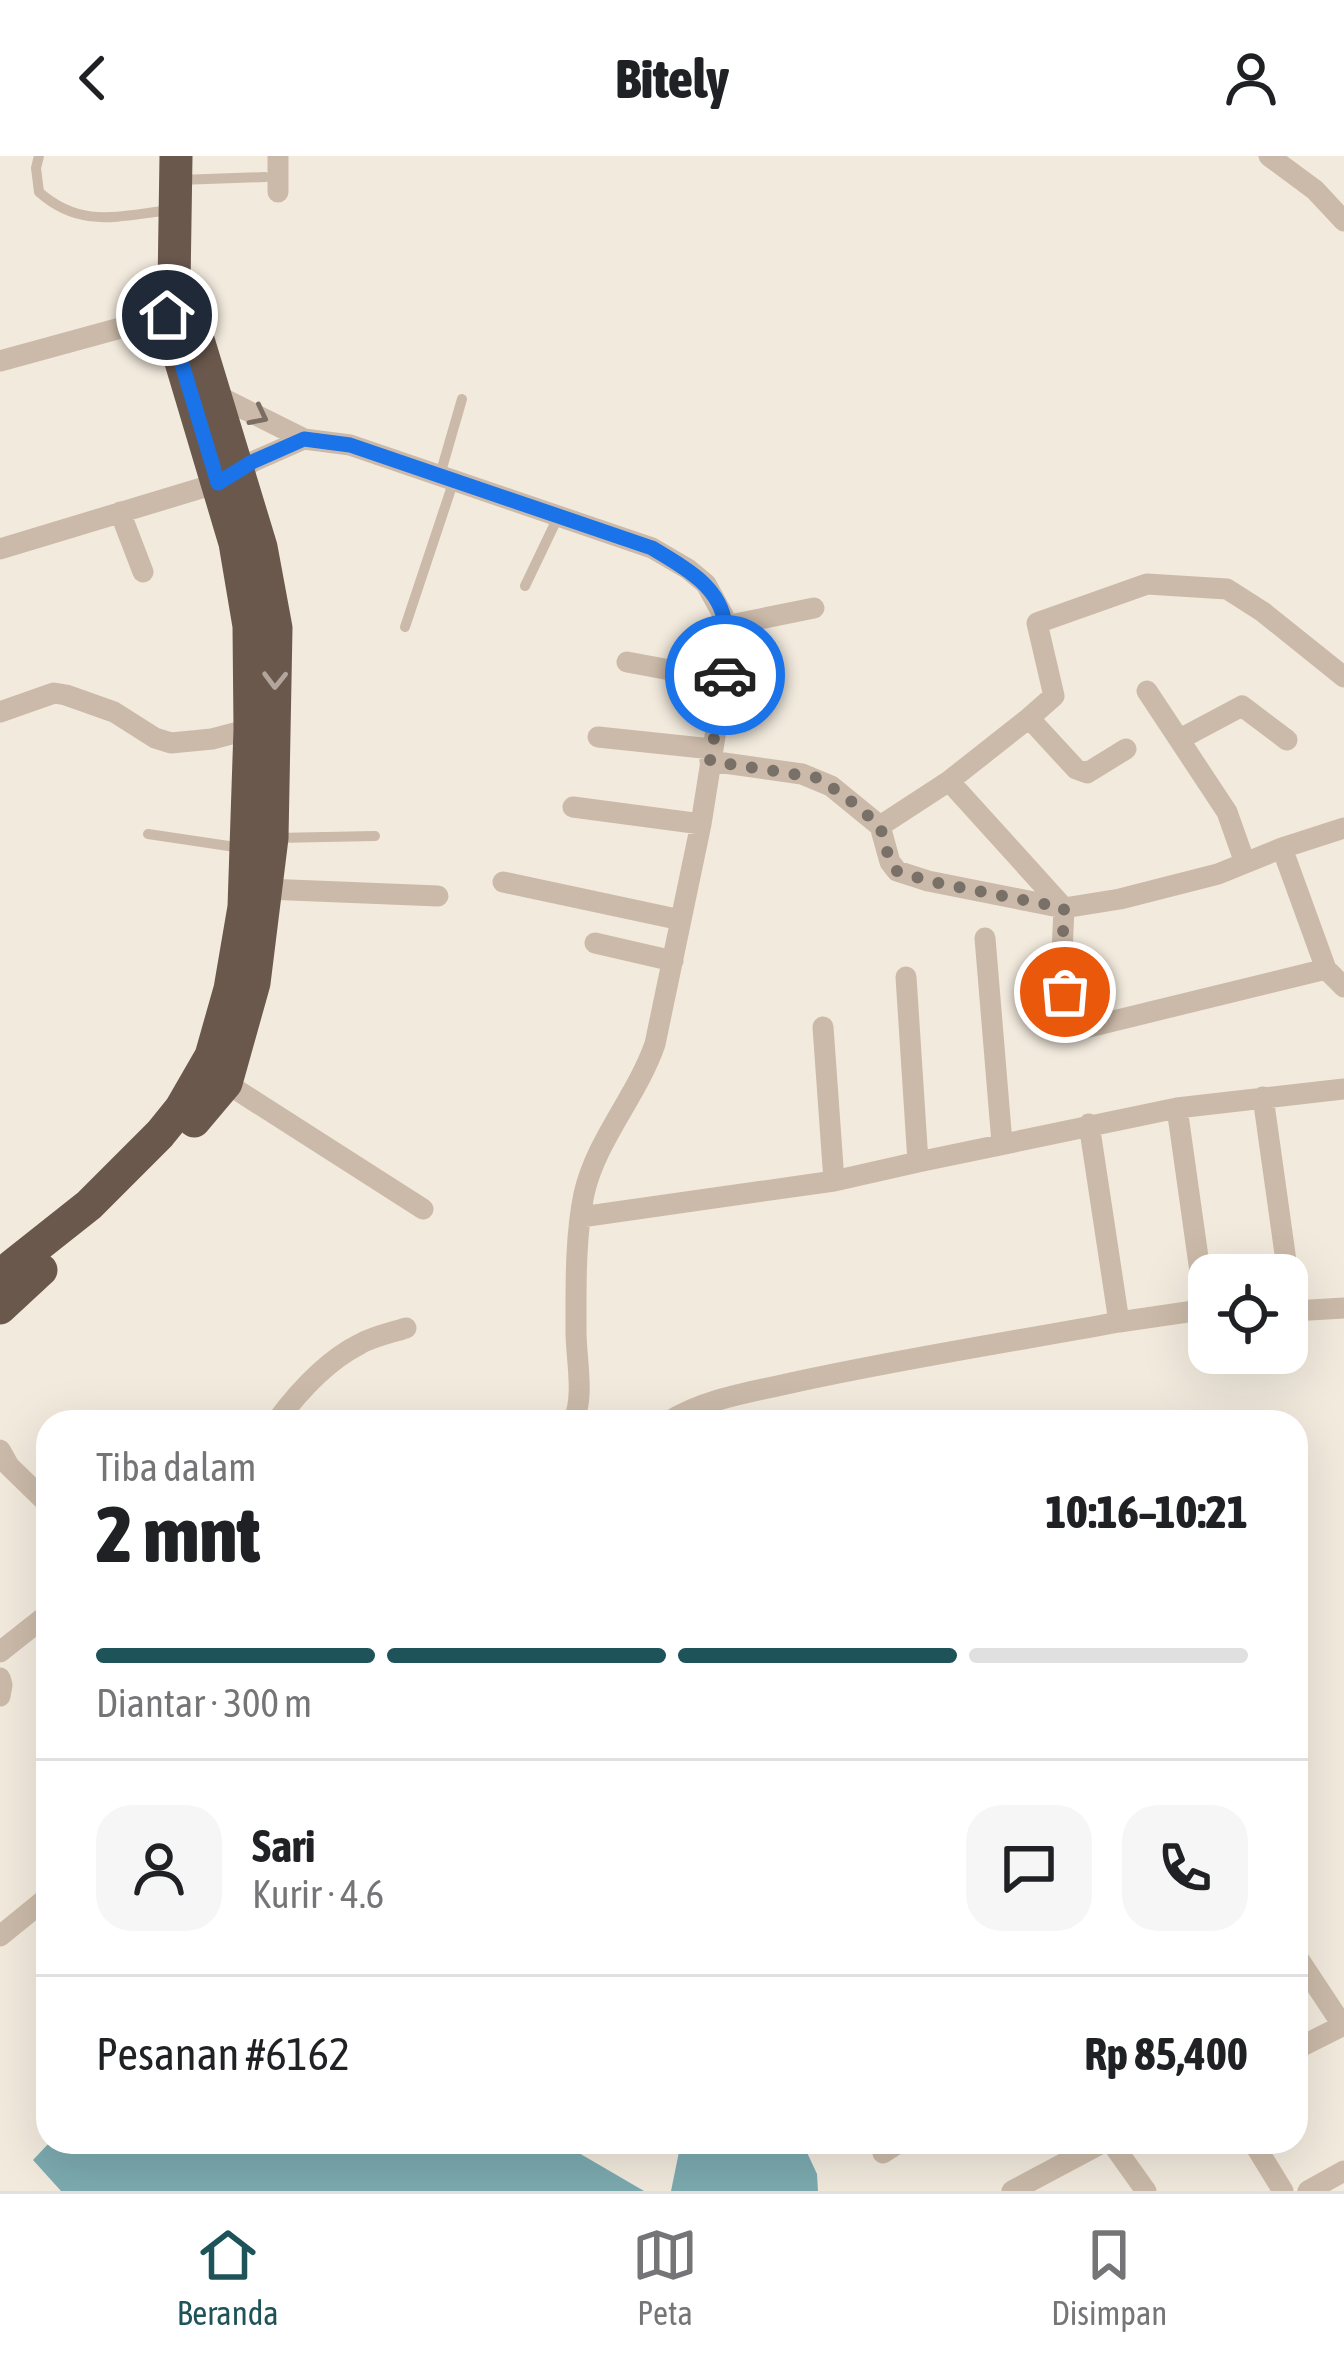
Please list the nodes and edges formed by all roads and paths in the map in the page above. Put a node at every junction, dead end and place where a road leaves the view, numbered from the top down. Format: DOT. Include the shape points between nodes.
graph roads {
  1 [pos="39,156"];
  2 [pos="278,156"];
  3 [pos="1269,156"];
  4 [pos="175,182"];
  5 [pos="272,184"];
  6 [pos="1344,221"];
  7 [pos="177,303"];
  8 [pos="0,361"];
  9 [pos="214,394"];
  10 [pos="462,399"];
  11 [pos="304,439"];
  12 [pos="227,478"];
  13 [pos="447,478"];
  14 [pos="120,512"];
  15 [pos="559,515"];
  16 [pos="0,549"];
  17 [pos="143,572"];
  18 [pos="525,586"];
  19 [pos="259,601"];
  20 [pos="814,608"];
  21 [pos="725,626"];
  22 [pos="405,627"];
  23 [pos="627,662"];
  24 [pos="1344,677"];
  25 [pos="724,680"];
  26 [pos="1147,691"];
  27 [pos="0,712"];
  28 [pos="1029,718"];
  29 [pos="250,729"];
  30 [pos="598,737"];
  31 [pos="1180,739"];
  32 [pos="1287,740"];
  33 [pos="1126,748"];
  34 [pos="711,755"];
  35 [pos="949,781"];
  36 [pos="572,808"];
  37 [pos="701,824"];
  38 [pos="880,826"];
  39 [pos="1344,828"];
  40 [pos="148,834"];
  41 [pos="375,836"];
  42 [pos="258,843"];
  43 [pos="1282,848"];
  44 [pos="1244,863"];
  45 [pos="503,882"];
  46 [pos="266,889"];
  47 [pos="438,896"];
  48 [pos="1064,908"];
  49 [pos="681,920"];
  50 [pos="985,938"];
  51 [pos="595,943"];
  52 [pos="673,961"];
  53 [pos="1326,969"];
  54 [pos="906,977"];
  55 [pos="1344,987"];
  56 [pos="823,1027"];
  57 [pos="226,1083"];
  58 [pos="1344,1089"];
  59 [pos="1264,1097"];
  60 [pos="1178,1108"];
  61 [pos="1089,1124"];
  62 [pos="1002,1143"];
  63 [pos="918,1162"];
  64 [pos="835,1181"];
  65 [pos="423,1209"];
  66 [pos="581,1217"];
  67 [pos="1198,1254"];
  68 [pos="1283,1254"];
  69 [pos="0,1279"];
  70 [pos="1344,1308"];
  71 [pos="0,1309"];
  72 [pos="1308,1310"];
  73 [pos="1188,1311"];
  74 [pos="1119,1322"];
  75 [pos="406,1328"];
  76 [pos="285,1410"];
  77 [pos="579,1410"];
  78 [pos="697,1410"];
  79 [pos="0,1450"];
  80 [pos="36,1492"];
  81 [pos="36,1623"];
  82 [pos="0,1652"];
  83 [pos="0,1678"];
  84 [pos="0,1696"];
  85 [pos="36,1908"];
  86 [pos="0,1936"];
  87 [pos="1308,1975"];
  88 [pos="1342,2031"];
  89 [pos="1308,2044"];
  90 [pos="1084,2154"];
  91 [pos="1117,2154"];
  92 [pos="1260,2154"];
  93 [pos="1344,2171"];
  94 [pos="1012,2191"];
  95 [pos="1146,2191"];
  96 [pos="1283,2191"];
  97 [pos="1308,2191"];
  1 -- 4 [label="lane" via="39,192 86,218"];
  2 -- 5 [label="street"];
  3 -- 6 [label="street"];
  4 -- 5 [label="lane"];
  4 -- 7 [label="highway"];
  7 -- 8 [label="street"];
  7 -- 9 [label="highway"];
  7 -- 12 [label="highway"];
  9 -- 11 [label="street, one-way"];
  9 -- 12 [label="highway"];
  10 -- 13 [label="lane"];
  11 -- 12 [label="street"];
  11 -- 13 [label="street" via="350,445"];
  12 -- 14 [label="street"];
  12 -- 19 [label="highway" via="236,543"];
  13 -- 15 [label="street"];
  13 -- 22 [label="lane"];
  14 -- 16 [label="street"];
  14 -- 17 [label="street"];
  15 -- 18 [label="lane"];
  15 -- 21 [label="street" via="688,569 706,584"];
  19 -- 29 [label="highway" via="249,626"];
  19 -- 42 [label="highway, one-way" via="276,628"];
  20 -- 21 [label="street"];
  21 -- 25 [label="street"];
  23 -- 25 [label="street"];
  24 -- 28 [label="street" via="1227,589 1147,584 1037,623 1054,696"];
  25 -- 34 [label="street"];
  26 -- 31 [label="street"];
  27 -- 29 [label="street" via="54,693 114,712 171,743"];
  28 -- 33 [label="street" via="1087,773"];
  28 -- 35 [label="street"];
  29 -- 42 [label="highway"];
  30 -- 34 [label="street"];
  31 -- 32 [label="street" via="1242,706"];
  31 -- 44 [label="street" via="1227,812"];
  34 -- 37 [label="street"];
  34 -- 38 [label="street" via="819,778"];
  35 -- 38 [label="street"];
  35 -- 48 [label="street"];
  36 -- 37 [label="street"];
  37 -- 49 [label="street"];
  38 -- 48 [label="street" via="897,871"];
  39 -- 43 [label="street"];
  40 -- 42 [label="lane"];
  41 -- 42 [label="lane"];
  42 -- 46 [label="highway"];
  42 -- 69 [label="highway" via="230,989 199,1081 103,1191"];
  43 -- 44 [label="street"];
  43 -- 53 [label="street"];
  44 -- 48 [label="street"];
  45 -- 49 [label="street"];
  46 -- 47 [label="street"];
  46 -- 57 [label="highway" via="254,983"];
  48 -- 53 [label="street" via="1065,992 1079,1025"];
  49 -- 52 [label="street"];
  50 -- 62 [label="street"];
  51 -- 52 [label="street"];
  52 -- 66 [label="street" via="648,1065 593,1165"];
  53 -- 55 [label="street"];
  54 -- 63 [label="street"];
  56 -- 64 [label="street"];
  57 -- 65 [label="street"];
  57 -- 71 [label="highway" via="157,1161"];
  58 -- 59 [label="street"];
  59 -- 60 [label="street"];
  59 -- 68 [label="street"];
  60 -- 61 [label="street"];
  60 -- 67 [label="street"];
  61 -- 62 [label="street"];
  61 -- 74 [label="street"];
  62 -- 63 [label="street"];
  63 -- 64 [label="street"];
  64 -- 66 [label="street"];
  66 -- 77 [label="street"];
  70 -- 72 [label="street"];
  73 -- 74 [label="street"];
  74 -- 78 [label="street" via="859,1368"];
  75 -- 76 [label="street" via="338,1358"];
  79 -- 80 [label="street"];
  81 -- 82 [label="street"];
  83 -- 84 [label="street"];
  85 -- 86 [label="street"];
  87 -- 88 [label="street"];
  88 -- 89 [label="street"];
  90 -- 94 [label="street"];
  91 -- 95 [label="street"];
  92 -- 96 [label="street"];
  93 -- 97 [label="street"];
}
